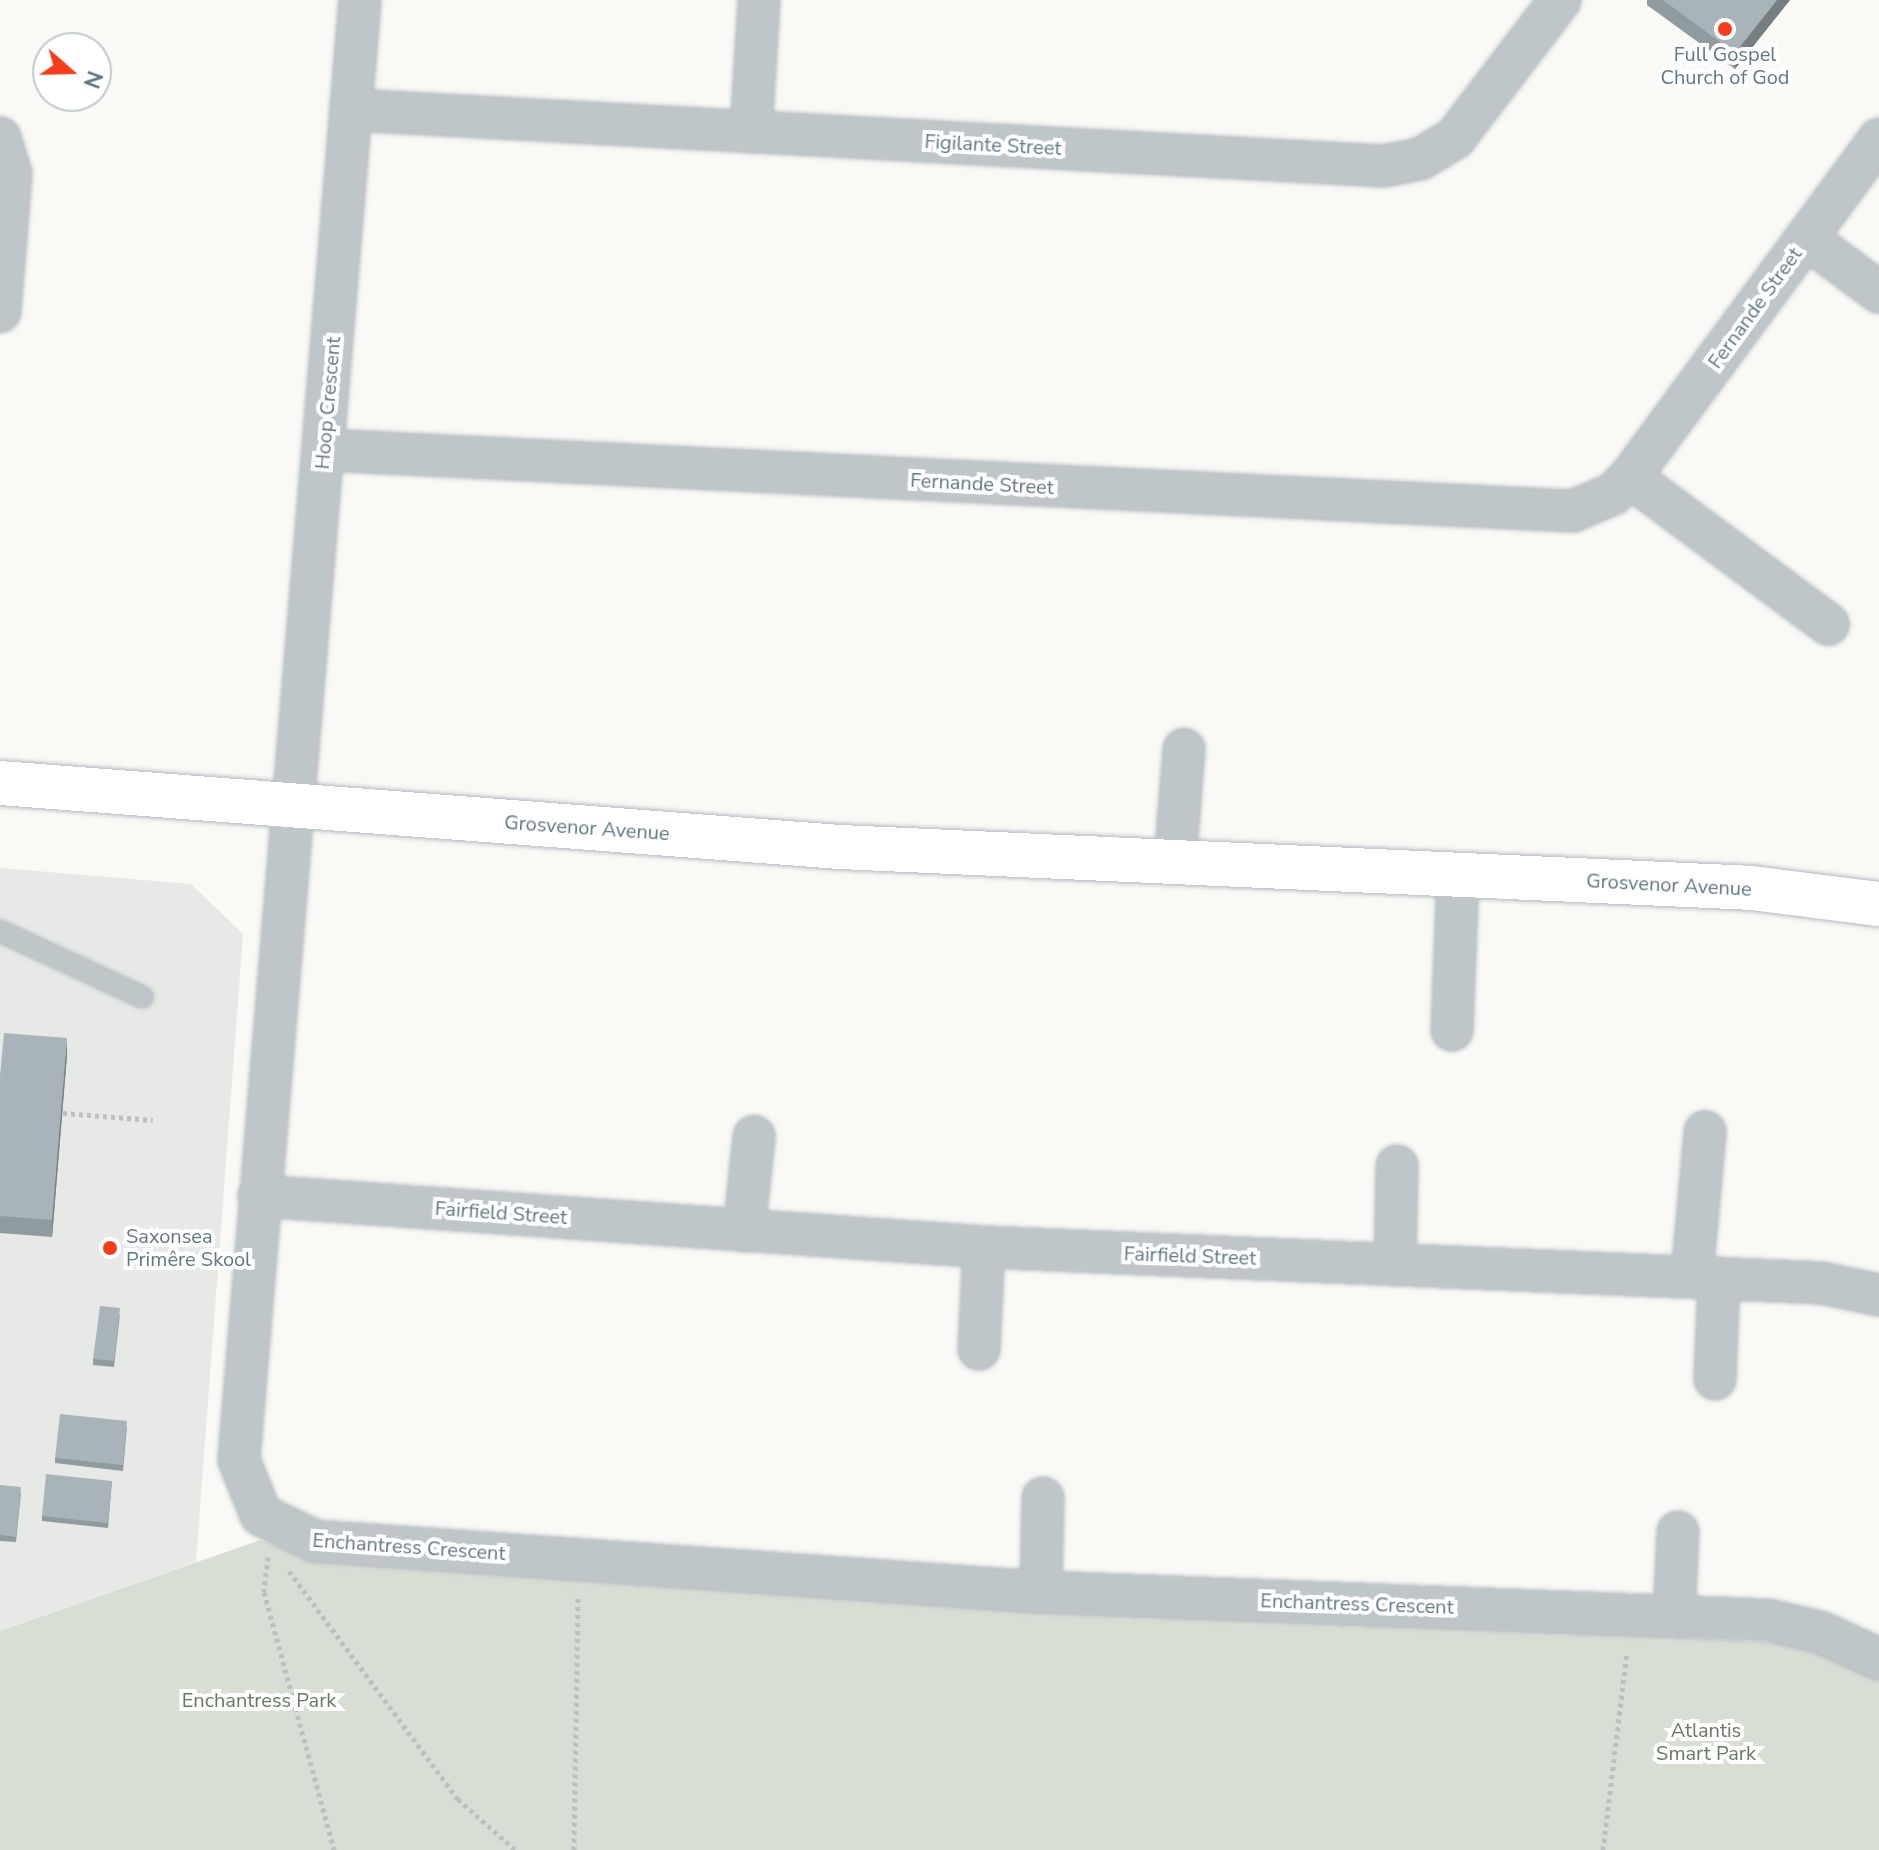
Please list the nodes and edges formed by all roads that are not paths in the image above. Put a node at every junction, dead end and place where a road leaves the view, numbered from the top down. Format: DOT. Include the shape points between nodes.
graph roads {
  1 [pos="360,0"];
  2 [pos="759,0"];
  3 [pos="1560,0"];
  4 [pos="351,110"];
  5 [pos="751,132"];
  6 [pos="0,138"];
  7 [pos="1879,139"];
  8 [pos="1806,238"];
  9 [pos="1879,292"];
  10 [pos="0,312"];
  11 [pos="324,450"];
  12 [pos="1630,477"];
  13 [pos="1828,624"];
  14 [pos="1184,749"];
  15 [pos="0,783"];
  16 [pos="292,805"];
  17 [pos="1175,862"];
  18 [pos="1458,875"];
  19 [pos="1879,904"];
  20 [pos="0,931"];
  21 [pos="142,997"];
  22 [pos="1452,1030"];
  23 [pos="1705,1132"];
  24 [pos="754,1137"];
  25 [pos="1397,1166"];
  26 [pos="259,1196"];
  27 [pos="744,1231"];
  28 [pos="984,1247"];
  29 [pos="1395,1264"];
  30 [pos="1706,1277"];
  31 [pos="1879,1295"];
  32 [pos="979,1349"];
  33 [pos="1715,1379"];
  34 [pos="1043,1498"];
  35 [pos="1678,1532"];
  36 [pos="1041,1592"];
  37 [pos="1674,1616"];
  38 [pos="1879,1659"];
  1 -- 4 [label="street, Hoop Crescent"];
  2 -- 5 [label="street"];
  3 -- 5 [label="street, Figilante Street" via="1455,138 1403,164"];
  4 -- 5 [label="street, Figilante Street"];
  4 -- 11 [label="street, Hoop Crescent"];
  6 -- 10 [label="street" via="11,174"];
  7 -- 8 [label="street, Fernande Street"];
  8 -- 9 [label="street"];
  8 -- 12 [label="street, Fernande Street"];
  11 -- 12 [label="street, Fernande Street" via="1555,514 1591,506"];
  11 -- 16 [label="street, Hoop Crescent"];
  12 -- 13 [label="street"];
  14 -- 17 [label="street"];
  15 -- 16 [label="street, Grosvenor Avenue"];
  16 -- 17 [label="street, Grosvenor Avenue" via="840,847"];
  16 -- 26 [label="street"];
  17 -- 18 [label="street, Grosvenor Avenue"];
  18 -- 19 [label="street, Grosvenor Avenue" via="1752,888"];
  18 -- 22 [label="street"];
  20 -- 21 [label="lane"];
  23 -- 30 [label="street"];
  24 -- 27 [label="street"];
  25 -- 29 [label="street"];
  26 -- 27 [label="street, Fairfield Street"];
  26 -- 36 [label="street, Enchantress Crescent" via="239,1460 244,1489 272,1525 315,1541"];
  27 -- 28 [label="street, Fairfield Street"];
  28 -- 29 [label="street, Fairfield Street"];
  28 -- 32 [label="street"];
  29 -- 30 [label="street, Fairfield Street"];
  30 -- 31 [label="street, Fairfield Street"];
  30 -- 33 [label="street"];
  34 -- 36 [label="street"];
  35 -- 37 [label="street"];
  36 -- 37 [label="street, Enchantress Crescent"];
  37 -- 38 [label="street, Enchantress Crescent" via="1803,1626"];
}
